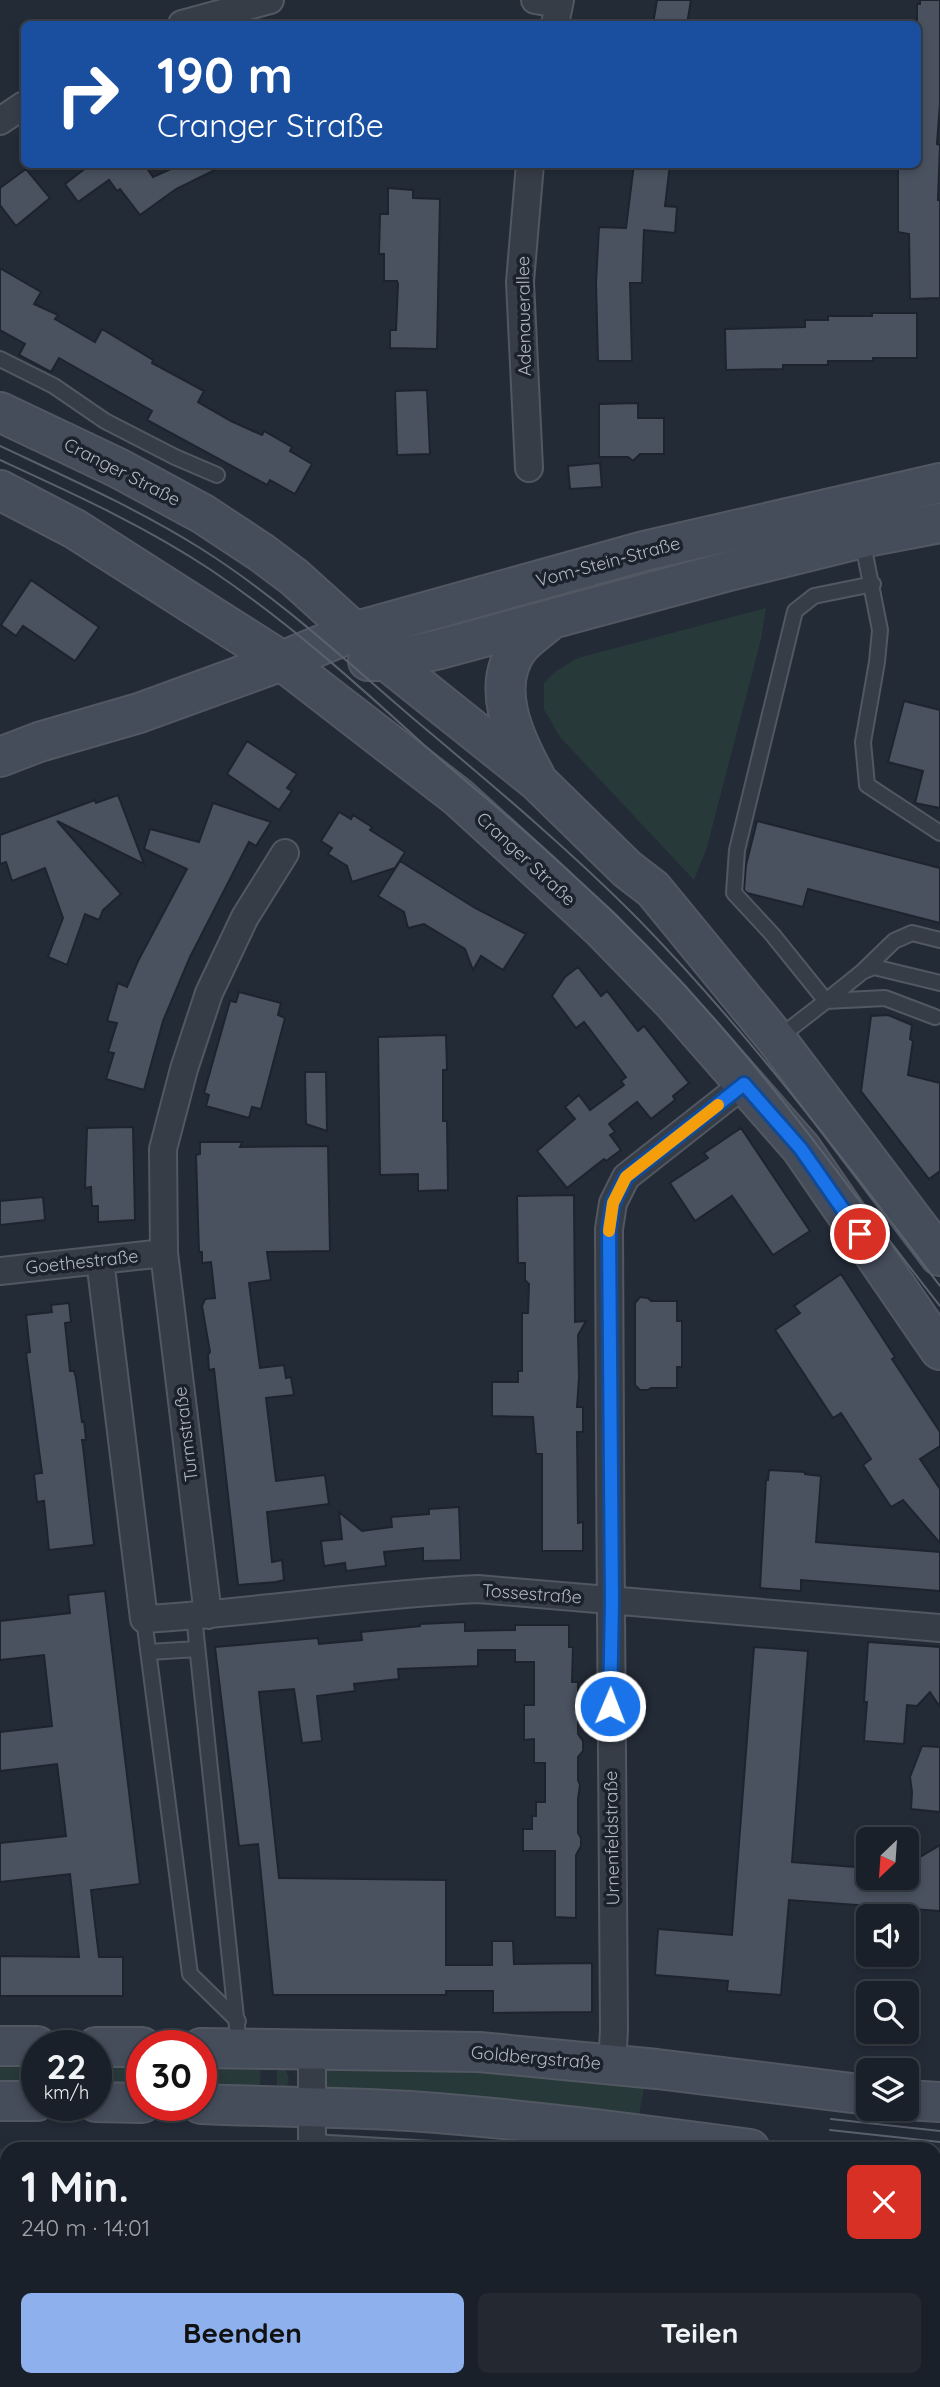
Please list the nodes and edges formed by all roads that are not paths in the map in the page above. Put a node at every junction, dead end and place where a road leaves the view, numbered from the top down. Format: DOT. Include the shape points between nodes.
graph roads {
  1 [pos="270,0"];
  2 [pos="192,21"];
  3 [pos="21,107"];
  4 [pos="0,121"];
  5 [pos="530,168"];
  6 [pos="0,359"];
  7 [pos="0,412"];
  8 [pos="529,468"];
  9 [pos="217,475"];
  10 [pos="940,482"];
  11 [pos="0,490"];
  12 [pos="940,523"];
  13 [pos="862,538"];
  14 [pos="873,584"];
  15 [pos="553,618"];
  16 [pos="353,632"];
  17 [pos="282,661"];
  18 [pos="387,661"];
  19 [pos="0,757"];
  20 [pos="537,781"];
  21 [pos="940,833"];
  22 [pos="285,853"];
  23 [pos="940,940"];
  24 [pos="862,972"];
  25 [pos="940,984"];
  26 [pos="826,1000"];
  27 [pos="935,1017"];
  28 [pos="776,1040"];
  29 [pos="744,1084"];
  30 [pos="164,1253"];
  31 [pos="940,1256"];
  32 [pos="100,1260"];
  33 [pos="0,1271"];
  34 [pos="940,1350"];
  35 [pos="612,1601"];
  36 [pos="201,1616"];
  37 [pos="144,1619"];
  38 [pos="940,1628"];
  39 [pos="197,1649"];
  40 [pos="149,1652"];
  41 [pos="232,1969"];
  42 [pos="202,1986"];
  43 [pos="238,2035"];
  44 [pos="217,2042"];
  45 [pos="0,2046"];
  46 [pos="21,2046"];
  47 [pos="312,2049"];
  48 [pos="612,2064"];
  49 [pos="856,2094"];
  50 [pos="0,2101"];
  51 [pos="21,2101"];
  52 [pos="919,2101"];
  53 [pos="940,2102"];
  54 [pos="217,2105"];
  55 [pos="312,2133"];
  56 [pos="380,2142"];
  57 [pos="696,2142"];
  1 -- 2 [label="street"];
  3 -- 4 [label="street"];
  5 -- 8 [label="street, Adenauerallee" via="520,282"];
  6 -- 9 [label="lane" via="54,386 105,421"];
  7 -- 16 [label="main road, Cranger Straße" via="203,514 294,577"];
  10 -- 16 [label="main road, Vom-Stein-Straße" via="644,551"];
  11 -- 17 [label="main road, Cranger Straße" via="75,530"];
  12 -- 13 [label="main road, Vom-Stein-Straße"];
  13 -- 14 [label="lane"];
  13 -- 15 [label="main road, Vom-Stein-Straße"];
  14 -- 21 [label="lane" via="880,630 863,742 867,785"];
  14 -- 26 [label="lane" via="814,596 795,611 737,850 734,893"];
  15 -- 18 [label="main road, Vom-Stein-Straße"];
  15 -- 20 [label="main road" via="520,646 506,673 512,724"];
  16 -- 17 [label="main road, Vom-Stein-Straße"];
  16 -- 18 [label="main road, Cranger Straße"];
  17 -- 18 [label="main road, Vom-Stein-Straße"];
  17 -- 19 [label="main road, Vom-Stein-Straße"];
  17 -- 29 [label="main road, Cranger Straße" via="458,797 525,858 672,1001"];
  18 -- 20 [label="main road, Cranger Straße"];
  20 -- 28 [label="main road, Cranger Straße" via="653,889"];
  22 -- 30 [label="street, Turmstraße" via="226,955 184,1069 163,1149"];
  23 -- 24 [label="lane" via="912,933 894,941"];
  24 -- 25 [label="lane" via="874,967"];
  24 -- 26 [label="lane"];
  26 -- 27 [label="lane" via="885,998"];
  26 -- 28 [label="lane"];
  28 -- 31 [label="main road, Cranger Straße"];
  29 -- 34 [label="main road, Cranger Straße" via="801,1149"];
  29 -- 35 [label="street, Urnenfeldstraße" via="626,1177 613,1203 609,1229"];
  30 -- 32 [label="street, Goethestraße"];
  30 -- 36 [label="street, Turmstraße"];
  32 -- 33 [label="street, Goethestraße"];
  32 -- 37 [label="street"];
  35 -- 36 [label="street, Tossestraße" via="478,1589"];
  35 -- 38 [label="street, Tossestraße"];
  35 -- 48 [label="street, Urnenfeldstraße"];
  36 -- 37 [label="street"];
  36 -- 39 [label="lane"];
  37 -- 40 [label="lane"];
  39 -- 40 [label="lane"];
  39 -- 41 [label="lane"];
  40 -- 42 [label="lane" via="190,1974"];
  41 -- 42 [label="lane" via="216,1987"];
  41 -- 43 [label="lane"];
  42 -- 43 [label="lane"];
  43 -- 44 [label="main road, Goldbergstraße"];
  43 -- 47 [label="main road, Goldbergstraße"];
  45 -- 46 [label="main road"];
  47 -- 48 [label="main road, Goldbergstraße" via="479,2052"];
  47 -- 55 [label="street"];
  48 -- 49 [label="main road, Goldbergstraße"];
  50 -- 51 [label="main road"];
  52 -- 53 [label="main road"];
  54 -- 55 [label="main road" via="269,2107"];
  55 -- 56 [label="lane"];
  55 -- 57 [label="main road" via="440,2114"];
}
